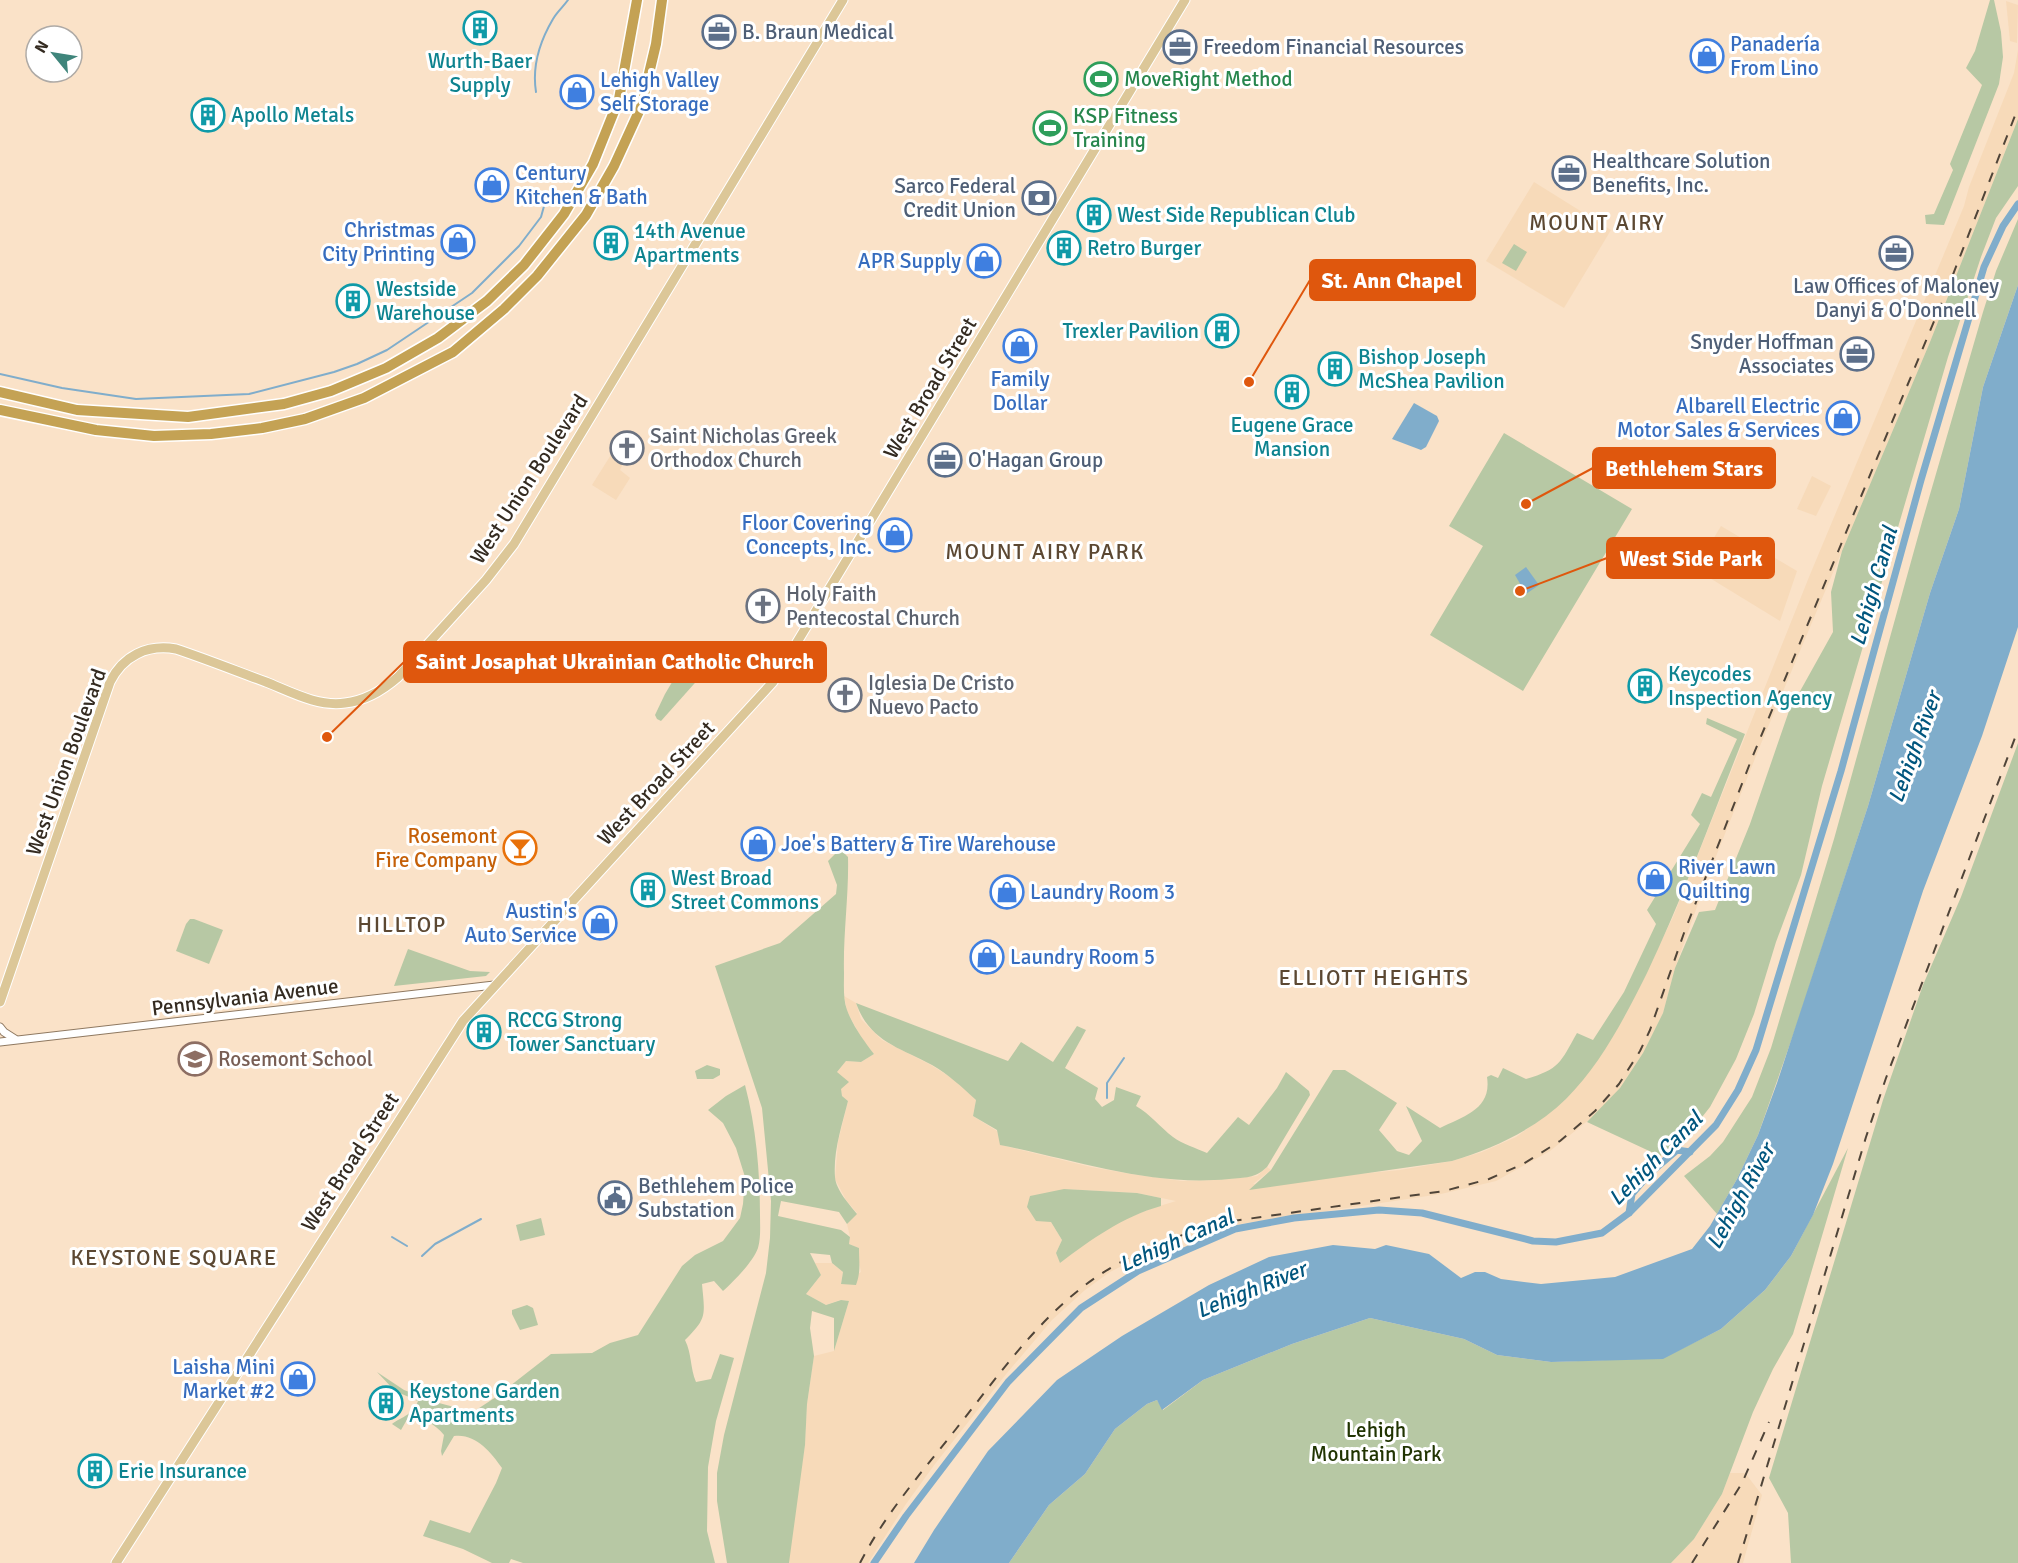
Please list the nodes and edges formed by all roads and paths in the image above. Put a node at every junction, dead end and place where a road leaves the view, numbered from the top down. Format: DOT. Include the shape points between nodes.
graph roads {
  1 [pos="637,0"];
  2 [pos="662,0"];
  3 [pos="843,0"];
  4 [pos="1185,0"];
  5 [pos="0,393"];
  6 [pos="0,410"];
  7 [pos="494,985"];
  8 [pos="0,1002"];
  9 [pos="0,1027"];
  10 [pos="17,1040"];
  11 [pos="0,1042"];
  12 [pos="116,1563"];
  1 -- 5 [label="highway" via="619,99 593,164 564,214 524,265 487,301 438,338 386,368 331,391 284,404 188,417 78,410"];
  2 -- 6 [label="highway" via="641,107 586,215 537,276 453,352 364,398 305,419 211,434 154,436 108,431"];
  3 -- 8 [label="main road, West Union Boulevard" via="514,543 486,580 398,677 366,698 338,704 308,698 166,647 143,650 119,667 110,682"];
  4 -- 7 [label="main road, West Broad Street" via="773,682"];
  7 -- 10 [label="street, Pennsylvania Avenue"];
  7 -- 12 [label="main road, West Broad Street" via="463,1021"];
  9 -- 10 [label="street"];
  10 -- 11 [label="street, Pennsylvania Avenue"];
}
